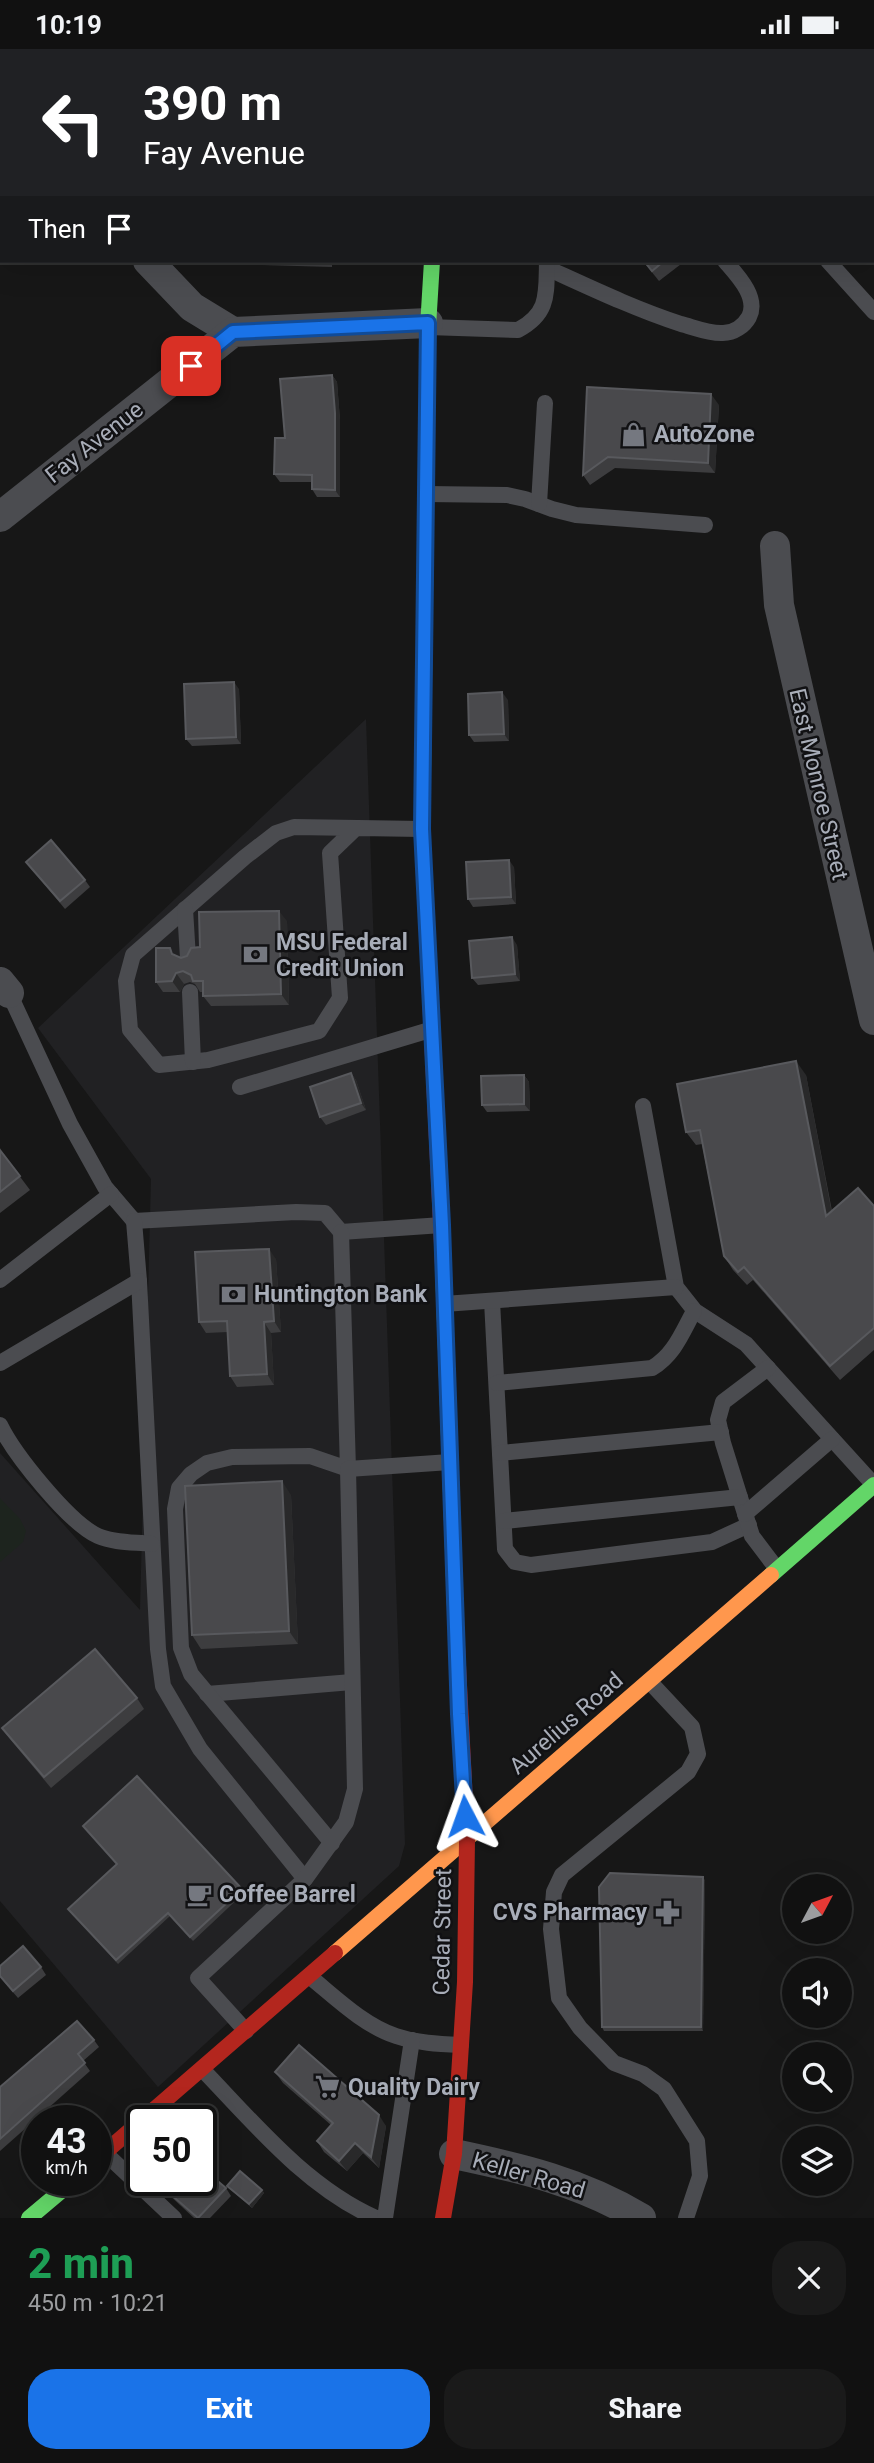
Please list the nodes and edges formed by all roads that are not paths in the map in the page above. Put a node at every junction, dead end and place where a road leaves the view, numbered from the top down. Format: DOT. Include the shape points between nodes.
graph roads {
  1 [pos="150,263"];
  2 [pos="432,263"];
  3 [pos="727,263"];
  4 [pos="830,263"];
  5 [pos="547,264"];
  6 [pos="874,312"];
  7 [pos="428,325"];
  8 [pos="233,332"];
  9 [pos="545,403"];
  10 [pos="426,495"];
  11 [pos="539,504"];
  12 [pos="0,517"];
  13 [pos="705,525"];
  14 [pos="775,546"];
  15 [pos="356,828"];
  16 [pos="422,829"];
  17 [pos="186,909"];
  18 [pos="188,958"];
  19 [pos="4,988"];
  20 [pos="190,992"];
  21 [pos="874,1020"];
  22 [pos="433,1029"];
  23 [pos="193,1062"];
  24 [pos="240,1087"];
  25 [pos="643,1106"];
  26 [pos="111,1195"];
  27 [pos="134,1221"];
  28 [pos="442,1225"];
  29 [pos="341,1232"];
  30 [pos="0,1280"];
  31 [pos="139,1281"];
  32 [pos="676,1287"];
  33 [pos="492,1301"];
  34 [pos="444,1304"];
  35 [pos="694,1311"];
  36 [pos="0,1363"];
  37 [pos="768,1368"];
  38 [pos="497,1383"];
  39 [pos="0,1425"];
  40 [pos="721,1432"];
  41 [pos="832,1439"];
  42 [pos="500,1453"];
  43 [pos="450,1462"];
  44 [pos="348,1469"];
  45 [pos="874,1485"];
  46 [pos="740,1497"];
  47 [pos="747,1519"];
  48 [pos="504,1521"];
  49 [pos="152,1544"];
  50 [pos="777,1569"];
  51 [pos="649,1681"];
  52 [pos="352,1682"];
  53 [pos="206,1694"];
  54 [pos="467,1840"];
  55 [pos="332,1843"];
  56 [pos="305,1879"];
  57 [pos="309,1976"];
  58 [pos="246,2031"];
  59 [pos="412,2040"];
  60 [pos="461,2045"];
  61 [pos="202,2069"];
  62 [pos="112,2147"];
  63 [pos="454,2154"];
  64 [pos="112,2167"];
  65 [pos="55,2196"];
  66 [pos="29,2218"];
  67 [pos="174,2218"];
  68 [pos="376,2218"];
  69 [pos="385,2218"];
  70 [pos="443,2218"];
  71 [pos="641,2218"];
  72 [pos="686,2218"];
  1 -- 8 [label="street" via="192,307"];
  2 -- 7 [label="main road, Cedar Street"];
  3 -- 5 [label="lane" via="742,280 751,314 741,328 723,333 639,310"];
  4 -- 6 [label="lane"];
  5 -- 7 [label="lane" via="541,311 518,330"];
  7 -- 8 [label="street"];
  7 -- 10 [label="main road, Cedar Street"];
  8 -- 12 [label="street, Fay Avenue"];
  9 -- 11 [label="lane"];
  10 -- 11 [label="lane" via="507,495"];
  10 -- 16 [label="main road, Cedar Street"];
  11 -- 13 [label="lane" via="576,515"];
  14 -- 21 [label="street, East Monroe Street" via="779,605"];
  15 -- 16 [label="lane"];
  15 -- 17 [label="lane" via="294,827 276,833"];
  15 -- 23 [label="lane" via="330,853 340,998 319,1031"];
  16 -- 22 [label="main road, Cedar Street"];
  17 -- 18 [label="lane"];
  17 -- 23 [label="lane" via="133,955 126,981 130,1030 159,1065"];
  19 -- 26 [label="lane" via="69,1125"];
  20 -- 23 [label="lane"];
  22 -- 24 [label="lane"];
  22 -- 28 [label="main road, Cedar Street"];
  25 -- 32 [label="lane"];
  26 -- 27 [label="lane"];
  26 -- 30 [label="lane"];
  27 -- 29 [label="lane" via="325,1213"];
  27 -- 31 [label="lane"];
  28 -- 29 [label="lane"];
  28 -- 34 [label="main road, Cedar Street"];
  29 -- 44 [label="lane"];
  31 -- 36 [label="lane"];
  31 -- 49 [label="lane"];
  32 -- 33 [label="lane"];
  32 -- 35 [label="lane"];
  33 -- 34 [label="lane"];
  33 -- 38 [label="lane"];
  34 -- 43 [label="main road, Cedar Street"];
  35 -- 37 [label="lane" via="746,1344"];
  35 -- 38 [label="lane" via="674,1349 652,1368"];
  37 -- 40 [label="lane" via="723,1402 718,1420"];
  37 -- 41 [label="lane"];
  38 -- 42 [label="lane"];
  39 -- 49 [label="lane" via="16,1451 85,1528 109,1540"];
  40 -- 42 [label="lane"];
  40 -- 46 [label="lane"];
  41 -- 45 [label="lane"];
  41 -- 47 [label="lane"];
  42 -- 48 [label="lane"];
  43 -- 44 [label="lane"];
  43 -- 54 [label="main road, Cedar Street"];
  44 -- 52 [label="lane"];
  44 -- 53 [label="lane" via="310,1456 232,1457 207,1464 179,1488 175,1509 181,1648 191,1674"];
  45 -- 50 [label="main road, Aurelius Road"];
  46 -- 47 [label="lane"];
  46 -- 48 [label="lane"];
  47 -- 48 [label="lane" via="712,1542 531,1565 515,1562 505,1549"];
  47 -- 50 [label="lane" via="752,1536"];
  49 -- 56 [label="lane" via="163,1686 200,1749"];
  50 -- 51 [label="main road, Aurelius Road"];
  51 -- 54 [label="main road, Aurelius Road"];
  51 -- 72 [label="lane" via="692,1727 698,1754 688,1772 562,1875 554,1892 551,1929 559,1998 614,2063 643,2074 664,2089 697,2141 700,2176"];
  52 -- 53 [label="lane"];
  52 -- 55 [label="lane" via="355,1789 346,1822"];
  53 -- 55 [label="lane"];
  54 -- 57 [label="main road, Aurelius Road"];
  54 -- 60 [label="main road, Cedar Street"];
  55 -- 56 [label="lane"];
  56 -- 58 [label="lane" via="198,1978"];
  57 -- 58 [label="main road, Aurelius Road"];
  57 -- 59 [label="lane" via="356,2014"];
  58 -- 61 [label="main road, Aurelius Road"];
  59 -- 60 [label="lane"];
  59 -- 69 [label="lane"];
  60 -- 63 [label="main road, Cedar Street"];
  61 -- 62 [label="main road, Aurelius Road"];
  61 -- 68 [label="lane" via="317,2183"];
  63 -- 70 [label="main road, Cedar Street"];
  63 -- 71 [label="street, Keller Road" via="548,2175 615,2202"];
  64 -- 67 [label="lane"];
  65 -- 66 [label="main road"];
}
